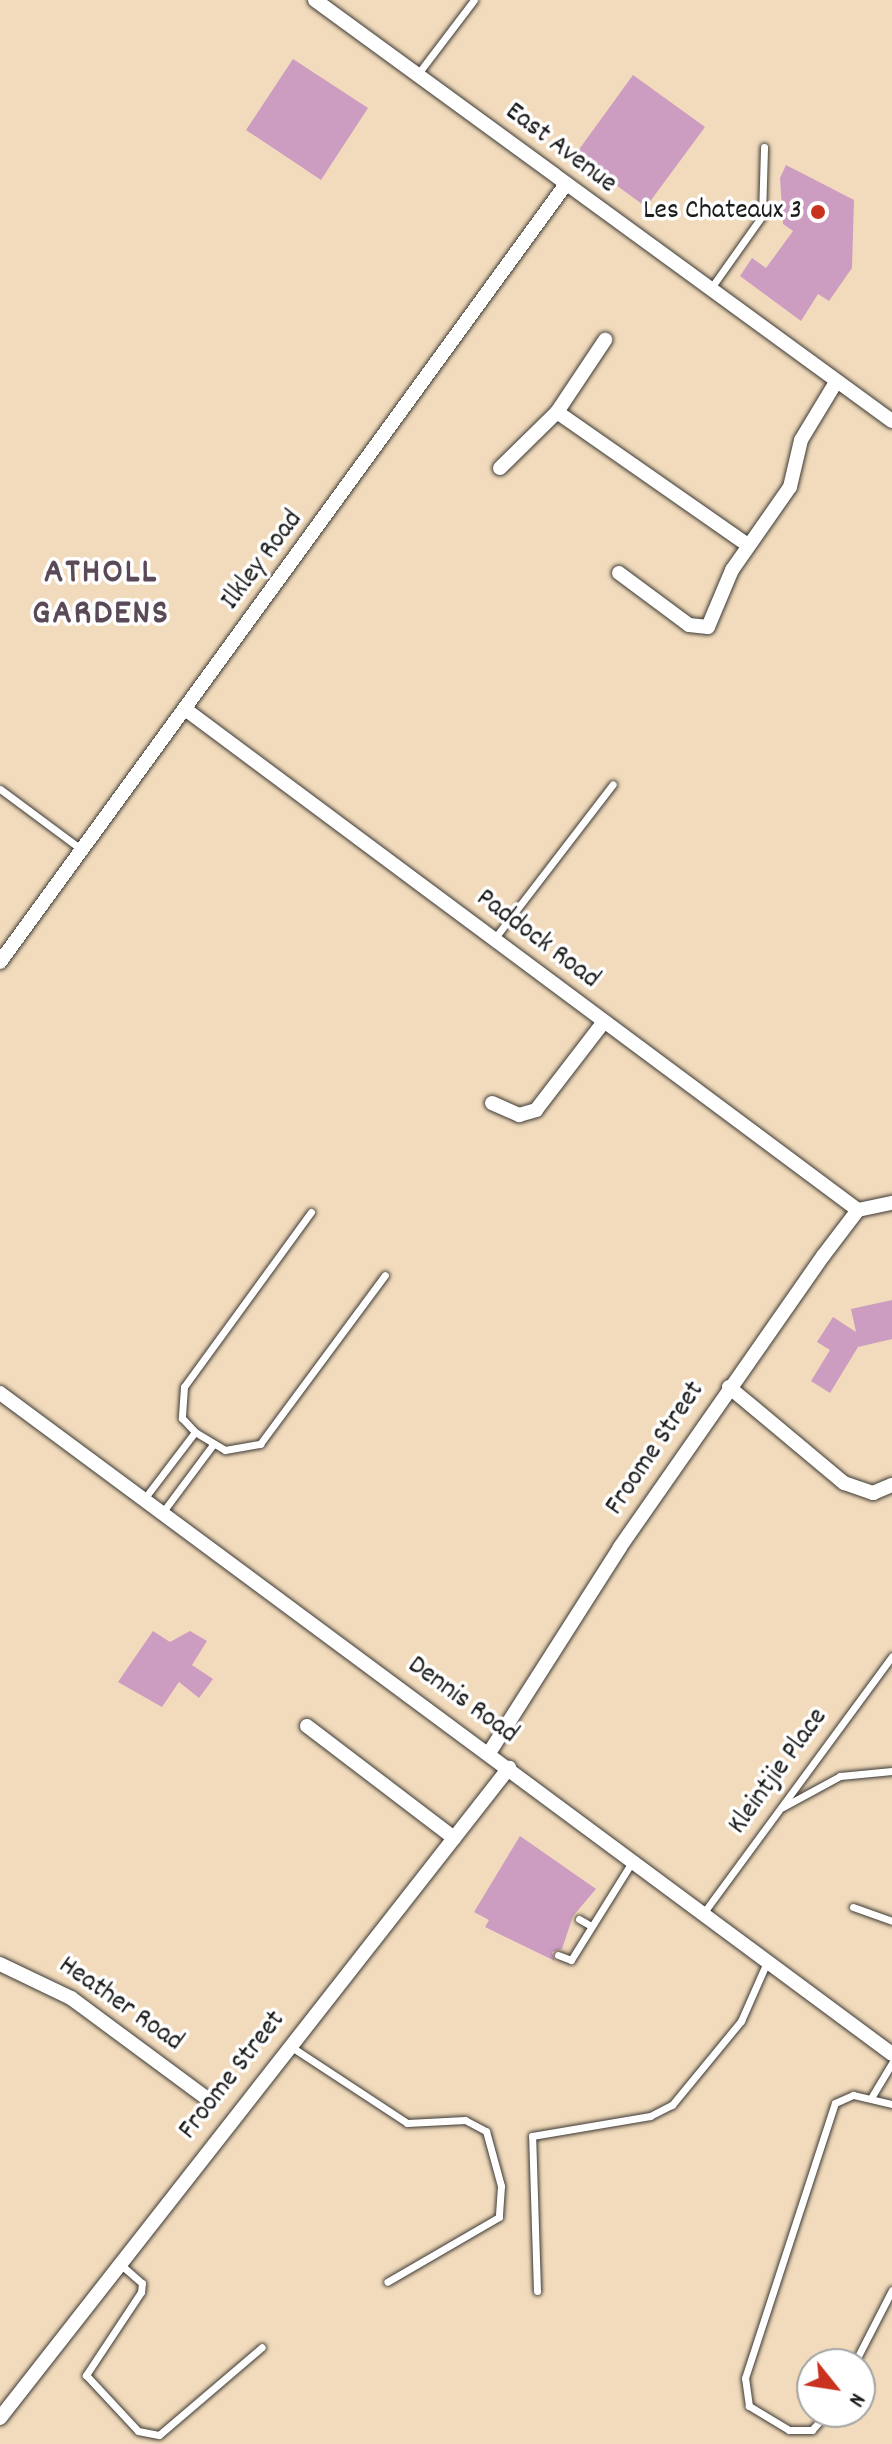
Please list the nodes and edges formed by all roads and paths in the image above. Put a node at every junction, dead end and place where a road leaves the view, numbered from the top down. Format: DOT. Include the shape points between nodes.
graph roads {
  1 [pos="315,0"];
  2 [pos="474,0"];
  3 [pos="417,75"];
  4 [pos="764,147"];
  5 [pos="564,187"];
  6 [pos="710,290"];
  7 [pos="605,340"];
  8 [pos="836,382"];
  9 [pos="557,412"];
  10 [pos="892,421"];
  11 [pos="500,468"];
  12 [pos="748,545"];
  13 [pos="619,573"];
  14 [pos="185,709"];
  15 [pos="613,784"];
  16 [pos="0,789"];
  17 [pos="83,851"];
  18 [pos="494,939"];
  19 [pos="0,962"];
  20 [pos="603,1023"];
  21 [pos="492,1103"];
  22 [pos="892,1203"];
  23 [pos="858,1210"];
  24 [pos="311,1212"];
  25 [pos="385,1275"];
  26 [pos="729,1387"];
  27 [pos="0,1393"];
  28 [pos="195,1432"];
  29 [pos="212,1446"];
  30 [pos="892,1485"];
  31 [pos="144,1499"];
  32 [pos="162,1513"];
  33 [pos="892,1656"];
  34 [pos="307,1726"];
  35 [pos="489,1753"];
  36 [pos="509,1768"];
  37 [pos="892,1771"];
  38 [pos="779,1809"];
  39 [pos="454,1838"];
  40 [pos="632,1862"];
  41 [pos="853,1907"];
  42 [pos="702,1915"];
  43 [pos="579,1919"];
  44 [pos="892,1921"];
  45 [pos="591,1926"];
  46 [pos="558,1955"];
  47 [pos="767,1962"];
  48 [pos="0,1964"];
  49 [pos="290,2046"];
  50 [pos="892,2054"];
  51 [pos="892,2063"];
  52 [pos="206,2098"];
  53 [pos="871,2098"];
  54 [pos="892,2104"];
  55 [pos="120,2264"];
  56 [pos="387,2282"];
  57 [pos="892,2290"];
  58 [pos="537,2291"];
  59 [pos="262,2347"];
  60 [pos="862,2348"];
  61 [pos="0,2418"];
  62 [pos="814,2428"];
  1 -- 3 [label="street, East Avenue"];
  2 -- 3 [label="lane"];
  3 -- 5 [label="street, East Avenue"];
  4 -- 6 [label="lane" via="762,216"];
  5 -- 6 [label="street, East Avenue"];
  5 -- 14 [label="street, Ilkley Road"];
  6 -- 8 [label="street, East Avenue"];
  7 -- 9 [label="street"];
  8 -- 10 [label="street, East Avenue"];
  8 -- 12 [label="street" via="801,440 790,487"];
  9 -- 11 [label="street"];
  9 -- 12 [label="street"];
  12 -- 13 [label="street" via="708,627 689,625"];
  14 -- 17 [label="street, Ilkley Road"];
  14 -- 18 [label="street, Paddock Road"];
  15 -- 18 [label="lane"];
  16 -- 17 [label="lane"];
  17 -- 19 [label="street, Ilkley Road"];
  18 -- 20 [label="street, Paddock Road"];
  20 -- 21 [label="street" via="536,1110 519,1115"];
  20 -- 23 [label="street, Paddock Road"];
  22 -- 23 [label="street"];
  23 -- 26 [label="street, Froome Street"];
  24 -- 28 [label="lane" via="184,1387 182,1418"];
  25 -- 29 [label="lane" via="267,1437 239,1451"];
  26 -- 30 [label="street" via="844,1483 873,1493"];
  26 -- 35 [label="street, Froome Street"];
  27 -- 31 [label="street, Dennis Road"];
  28 -- 29 [label="lane"];
  28 -- 31 [label="lane"];
  29 -- 32 [label="lane"];
  31 -- 32 [label="street, Dennis Road"];
  32 -- 35 [label="street, Dennis Road"];
  33 -- 38 [label="lane, Kleintjie Place"];
  34 -- 39 [label="street"];
  35 -- 36 [label="street, Dennis Road"];
  36 -- 39 [label="street, Froome Street"];
  36 -- 40 [label="street, Dennis Road"];
  37 -- 38 [label="lane" via="840,1776"];
  38 -- 42 [label="lane, Kleintjie Place"];
  39 -- 49 [label="street, Froome Street"];
  40 -- 42 [label="street, Dennis Road"];
  40 -- 45 [label="lane"];
  41 -- 44 [label="lane"];
  42 -- 47 [label="street, Dennis Road"];
  43 -- 45 [label="lane"];
  45 -- 46 [label="lane" via="571,1960"];
  47 -- 50 [label="street, Dennis Road"];
  47 -- 58 [label="lane" via="741,2021 672,2105 650,2116 532,2136"];
  48 -- 52 [label="street, Heather Road" via="71,1998"];
  49 -- 55 [label="street, Froome Street"];
  49 -- 56 [label="lane" via="407,2123 465,2120 486,2131 501,2186 499,2217"];
  51 -- 53 [label="lane"];
  53 -- 54 [label="lane"];
  53 -- 62 [label="lane" via="835,2103 822,2130 745,2378 749,2406 789,2430"];
  55 -- 59 [label="lane" via="142,2283 141,2292 86,2375 138,2431 159,2435"];
  55 -- 61 [label="street, Froome Street"];
  57 -- 60 [label="lane"];
}
